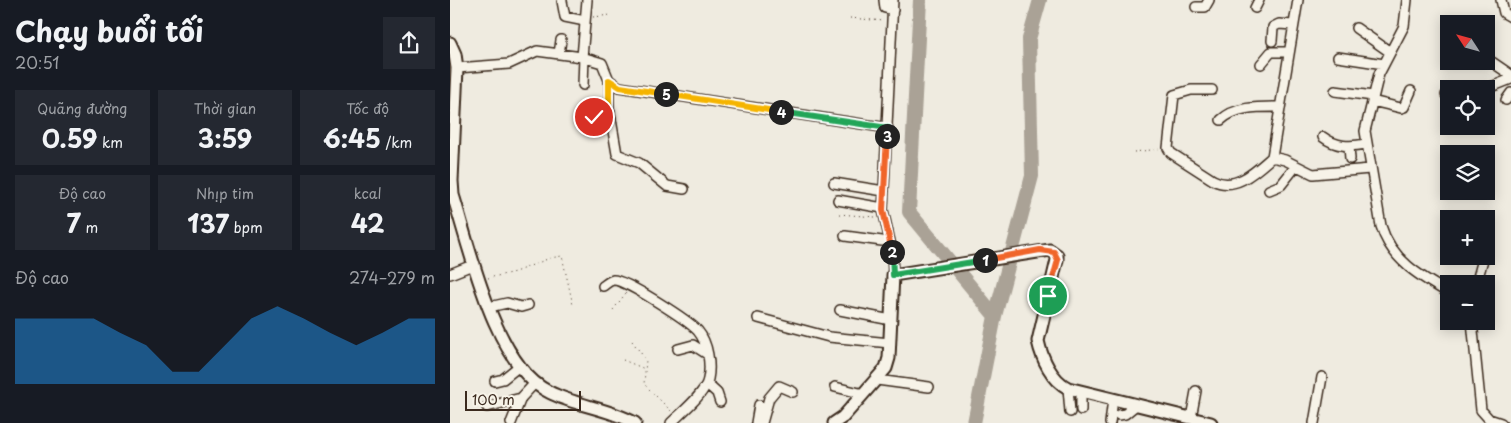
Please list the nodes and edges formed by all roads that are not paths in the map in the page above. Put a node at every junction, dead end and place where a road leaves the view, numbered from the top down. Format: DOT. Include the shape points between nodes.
graph roads {
  1 [pos="587,0"];
  2 [pos="884,0"];
  3 [pos="893,0"];
  4 [pos="1210,0"];
  5 [pos="1287,0"];
  6 [pos="1407,0"];
  7 [pos="1501,0"];
  8 [pos="562,1"];
  9 [pos="1297,1"];
  10 [pos="1196,7"];
  11 [pos="893,10"];
  12 [pos="1511,17"];
  13 [pos="585,19"];
  14 [pos="1293,25"];
  15 [pos="1356,28"];
  16 [pos="561,40"];
  17 [pos="1272,41"];
  18 [pos="450,43"];
  19 [pos="1288,52"];
  20 [pos="1390,52"];
  21 [pos="558,54"];
  22 [pos="891,56"];
  23 [pos="583,57"];
  24 [pos="881,57"];
  25 [pos="1338,57"];
  26 [pos="1261,64"];
  27 [pos="1384,64"];
  28 [pos="1495,64"];
  29 [pos="458,68"];
  30 [pos="1511,75"];
  31 [pos="1511,79"];
  32 [pos="609,80"];
  33 [pos="583,85"];
  34 [pos="1495,85"];
  35 [pos="1212,90"];
  36 [pos="1335,91"];
  37 [pos="1411,91"];
  38 [pos="1372,98"];
  39 [pos="1279,107"];
  40 [pos="1221,120"];
  41 [pos="888,128"];
  42 [pos="1322,137"];
  43 [pos="1366,144"];
  44 [pos="1349,146"];
  45 [pos="617,154"];
  46 [pos="606,156"];
  47 [pos="1272,157"];
  48 [pos="1350,158"];
  49 [pos="1296,166"];
  50 [pos="1370,170"];
  51 [pos="834,182"];
  52 [pos="684,189"];
  53 [pos="1269,190"];
  54 [pos="884,191"];
  55 [pos="838,200"];
  56 [pos="883,208"];
  57 [pos="845,236"];
  58 [pos="887,241"];
  59 [pos="475,264"];
  60 [pos="450,274"];
  61 [pos="893,275"];
  62 [pos="603,286"];
  63 [pos="1440,288"];
  64 [pos="528,305"];
  65 [pos="489,307"];
  66 [pos="840,310"];
  67 [pos="758,318"];
  68 [pos="891,320"];
  69 [pos="1473,330"];
  70 [pos="890,343"];
  71 [pos="678,349"];
  72 [pos="708,354"];
  73 [pos="518,367"];
  74 [pos="1322,377"];
  75 [pos="877,380"];
  76 [pos="495,382"];
  77 [pos="534,384"];
  78 [pos="706,384"];
  79 [pos="835,387"];
  80 [pos="929,387"];
  81 [pos="1068,388"];
  82 [pos="1081,391"];
  83 [pos="1196,391"];
  84 [pos="793,392"];
  85 [pos="864,394"];
  86 [pos="521,398"];
  87 [pos="1113,399"];
  88 [pos="720,402"];
  89 [pos="760,405"];
  90 [pos="1136,405"];
  91 [pos="487,407"];
  92 [pos="1081,410"];
  93 [pos="1070,412"];
  94 [pos="1119,415"];
  95 [pos="1191,418"];
  96 [pos="674,420"];
  97 [pos="511,423"];
  98 [pos="635,423"];
  99 [pos="756,423"];
  100 [pos="762,423"];
  101 [pos="834,423"];
  102 [pos="1110,423"];
  103 [pos="1211,423"];
  104 [pos="1314,423"];
  105 [pos="1501,423"];
  1 -- 13 [label="street"];
  2 -- 11 [label="street" via="885,8"];
  3 -- 11 [label="street"];
  4 -- 10 [label="street" via="1205,7"];
  5 -- 9 [label="street"];
  6 -- 20 [label="street" via="1404,26"];
  7 -- 12 [label="street" via="1504,13"];
  8 -- 13 [label="street" via="565,17"];
  9 -- 14 [label="street"];
  11 -- 22 [label="street"];
  13 -- 23 [label="street"];
  14 -- 17 [label="street" via="1273,27"];
  14 -- 19 [label="street"];
  15 -- 20 [label="street"];
  16 -- 21 [label="street"];
  18 -- 29 [label="main road"];
  19 -- 26 [label="street" via="1271,52"];
  19 -- 39 [label="street"];
  20 -- 27 [label="street"];
  21 -- 23 [label="street"];
  21 -- 29 [label="street" via="537,51 509,64"];
  22 -- 24 [label="street"];
  22 -- 41 [label="street"];
  23 -- 32 [label="street" via="602,63"];
  23 -- 33 [label="street"];
  25 -- 27 [label="street"];
  27 -- 38 [label="street"];
  28 -- 30 [label="street"];
  29 -- 59 [label="main road" via="453,195"];
  31 -- 34 [label="street"];
  32 -- 41 [label="street" via="620,87"];
  32 -- 45 [label="street" via="609,110"];
  35 -- 47 [label="street" via="1191,90 1174,95 1168,148 1171,153 1220,184 1237,182"];
  36 -- 38 [label="street"];
  37 -- 38 [label="street" via="1401,108"];
  38 -- 43 [label="street" via="1365,131"];
  39 -- 40 [label="street" via="1232,111"];
  39 -- 47 [label="street"];
  41 -- 54 [label="street"];
  42 -- 44 [label="street" via="1330,143"];
  43 -- 44 [label="street"];
  43 -- 50 [label="street"];
  44 -- 48 [label="street"];
  45 -- 46 [label="street"];
  45 -- 52 [label="street" via="639,163 666,186"];
  47 -- 49 [label="street"];
  49 -- 50 [label="street" via="1321,174"];
  49 -- 53 [label="street" via="1281,185"];
  50 -- 63 [label="street" via="1386,239 1411,271"];
  51 -- 54 [label="street"];
  54 -- 56 [label="street"];
  55 -- 56 [label="street"];
  56 -- 58 [label="street"];
  57 -- 58 [label="street"];
  58 -- 61 [label="street"];
  59 -- 60 [label="street"];
  59 -- 65 [label="main road"];
  61 -- 68 [label="main road"];
  61 -- 81 [label="main road" via="1040,250 1054,252 1058,260 1038,341 1054,377"];
  62 -- 72 [label="street" via="613,280 648,296 693,327 702,338"];
  64 -- 65 [label="street" via="521,307 507,303"];
  65 -- 73 [label="main road"];
  66 -- 68 [label="street"];
  67 -- 70 [label="street" via="829,337"];
  68 -- 70 [label="main road"];
  69 -- 105 [label="street" via="1481,410 1488,419"];
  70 -- 75 [label="main road" via="886,368"];
  71 -- 72 [label="street" via="693,345"];
  72 -- 78 [label="street"];
  73 -- 76 [label="street"];
  73 -- 77 [label="main road"];
  74 -- 104 [label="street"];
  75 -- 80 [label="street"];
  75 -- 85 [label="main road"];
  77 -- 86 [label="street"];
  77 -- 98 [label="main road" via="565,400"];
  78 -- 88 [label="street" via="717,393"];
  78 -- 96 [label="street"];
  79 -- 85 [label="street"];
  81 -- 82 [label="main road"];
  81 -- 93 [label="street"];
  82 -- 87 [label="main road"];
  82 -- 92 [label="street"];
  83 -- 95 [label="street"];
  84 -- 100 [label="street" via="779,386 769,398"];
  85 -- 101 [label="main road"];
  86 -- 91 [label="street"];
  86 -- 97 [label="street"];
  87 -- 90 [label="main road"];
  87 -- 102 [label="street"];
  89 -- 99 [label="street"];
  90 -- 94 [label="street"];
  90 -- 95 [label="main road"];
  95 -- 103 [label="main road"];
}
